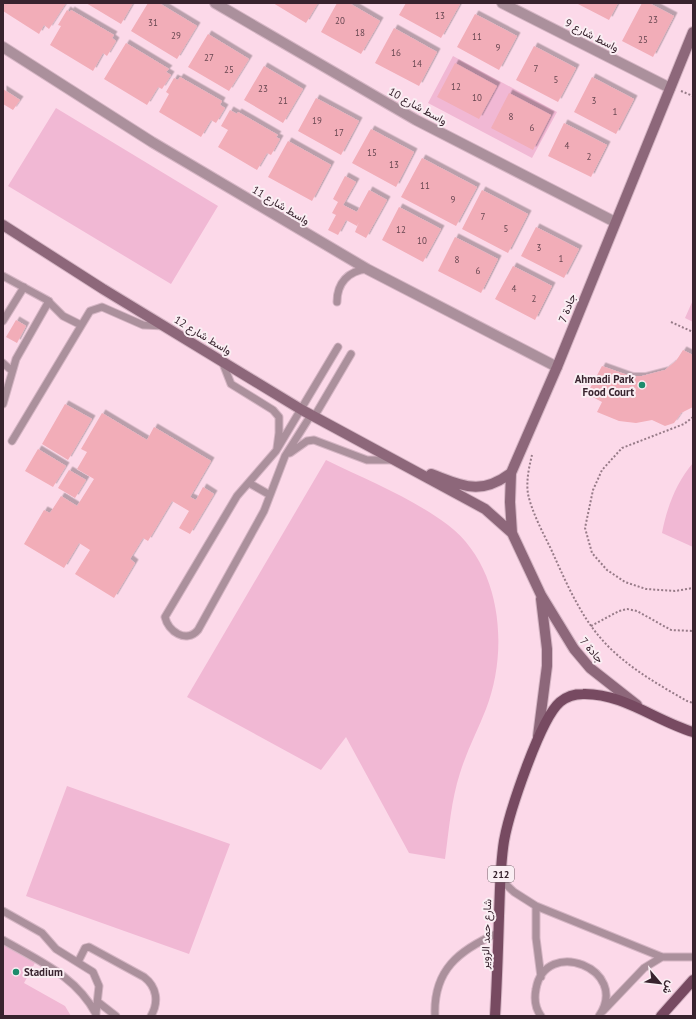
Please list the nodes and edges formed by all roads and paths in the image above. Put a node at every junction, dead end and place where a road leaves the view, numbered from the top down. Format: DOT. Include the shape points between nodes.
graph roads {
  1 [pos="215,3"];
  2 [pos="502,3"];
  3 [pos="693,32"];
  4 [pos="3,47"];
  5 [pos="682,87"];
  6 [pos="670,88"];
  7 [pos="679,96"];
  8 [pos="614,222"];
  9 [pos="3,225"];
  10 [pos="367,269"];
  11 [pos="3,276"];
  12 [pos="24,287"];
  13 [pos="49,302"];
  14 [pos="337,302"];
  15 [pos="3,321"];
  16 [pos="671,322"];
  17 [pos="81,325"];
  18 [pos="165,326"];
  19 [pos="693,332"];
  20 [pos="338,347"];
  21 [pos="351,354"];
  22 [pos="222,361"];
  23 [pos="3,363"];
  24 [pos="557,367"];
  25 [pos="12,371"];
  26 [pos="3,404"];
  27 [pos="302,410"];
  28 [pos="313,416"];
  29 [pos="693,417"];
  30 [pos="12,441"];
  31 [pos="533,451"];
  32 [pos="276,452"];
  33 [pos="285,456"];
  34 [pos="394,460"];
  35 [pos="511,473"];
  36 [pos="249,483"];
  37 [pos="270,495"];
  38 [pos="512,533"];
  39 [pos="693,588"];
  40 [pos="541,595"];
  41 [pos="591,626"];
  42 [pos="693,631"];
  43 [pos="693,703"];
  44 [pos="640,708"];
  45 [pos="693,732"];
  46 [pos="538,738"];
  47 [pos="500,879"];
  48 [pos="536,906"];
  49 [pos="3,911"];
  50 [pos="498,933"];
  51 [pos="3,940"];
  52 [pos="662,957"];
  53 [pos="693,957"];
  54 [pos="78,962"];
  55 [pos="541,977"];
  56 [pos="693,980"];
  57 [pos="98,1002"];
  58 [pos="600,1014"];
  59 [pos="96,1015"];
  60 [pos="116,1016"];
  61 [pos="151,1016"];
  62 [pos="435,1016"];
  63 [pos="495,1016"];
  64 [pos="541,1016"];
  65 [pos="661,1016"];
  1 -- 8 [label="street, واسط شارع 10" via="416,120"];
  2 -- 6 [label="street, واسط شارع 9"];
  3 -- 6 [label="main road, جادة 7"];
  4 -- 10 [label="street, واسط شارع 11" via="152,142"];
  5 -- 7 [label="path"];
  6 -- 8 [label="main road, جادة 7"];
  8 -- 24 [label="main road, جادة 7"];
  9 -- 18 [label="main road, واسط شارع 12"];
  10 -- 14 [label="lane" via="353,272 342,282"];
  10 -- 24 [label="street, واسط شارع 11"];
  11 -- 12 [label="lane"];
  12 -- 13 [label="lane"];
  12 -- 15 [label="lane"];
  13 -- 17 [label="lane" via="63,316"];
  13 -- 25 [label="lane" via="16,359"];
  16 -- 19 [label="path"];
  17 -- 18 [label="lane" via="90,311 102,307 143,325"];
  17 -- 30 [label="lane"];
  18 -- 22 [label="main road, واسط شارع 12"];
  20 -- 27 [label="lane"];
  21 -- 28 [label="lane"];
  22 -- 27 [label="main road, واسط شارع 12"];
  22 -- 32 [label="lane" via="231,384 273,410 279,417"];
  23 -- 25 [label="lane"];
  24 -- 35 [label="main road, جادة 7"];
  25 -- 26 [label="lane"];
  27 -- 28 [label="main road, واسط شارع 12"];
  27 -- 32 [label="lane"];
  28 -- 33 [label="lane"];
  28 -- 34 [label="main road, واسط شارع 12"];
  29 -- 39 [label="path" via="684,424 622,448 602,470 593,490 585,528 592,553 607,570 625,582 646,589"];
  31 -- 41 [label="path" via="527,481 528,494 578,608"];
  32 -- 36 [label="lane"];
  33 -- 34 [label="lane" via="307,441 314,440 367,460"];
  33 -- 37 [label="lane"];
  34 -- 35 [label="main road, واسط شارع 12" via="462,485 479,488 498,483"];
  34 -- 38 [label="main road, واسط شارع 12" via="485,509"];
  35 -- 38 [label="main road, جادة 7"];
  36 -- 37 [label="lane"];
  36 -- 37 [label="lane" via="237,496 165,617 171,630 184,636 191,636 198,630 264,511"];
  38 -- 40 [label="main road, جادة 7"];
  40 -- 44 [label="main road, جادة 7" via="574,649 590,668"];
  40 -- 46 [label="main road, جادة 7" via="547,666"];
  41 -- 42 [label="path" via="619,610 627,609 637,611 671,630"];
  41 -- 43 [label="path" via="612,650 636,670"];
  44 -- 45 [label="main road, 212" via="681,729"];
  44 -- 46 [label="main road, 212" via="596,695 571,696 560,702 548,717"];
  46 -- 47 [label="main road, شارع حمد الزوير / 212" via="508,824"];
  47 -- 48 [label="lane"];
  47 -- 50 [label="main road, شارع حمد الزوير / 212"];
  48 -- 52 [label="lane"];
  48 -- 55 [label="lane" via="536,938"];
  49 -- 54 [label="lane" via="42,933 56,949"];
  50 -- 62 [label="lane" via="477,942 458,955 446,970 437,987"];
  50 -- 63 [label="main road, شارع حمد الزوير / 212"];
  51 -- 59 [label="lane" via="67,978 83,994"];
  52 -- 53 [label="lane"];
  52 -- 58 [label="lane" via="644,968"];
  54 -- 57 [label="lane" via="96,976 99,986"];
  54 -- 61 [label="lane" via="85,948 89,947 144,977 156,992"];
  55 -- 58 [label="lane" via="556,964 565,962 574,961 592,969 599,976 605,994"];
  55 -- 64 [label="lane" via="535,995"];
  56 -- 65 [label="main road"];
  57 -- 59 [label="lane"];
  57 -- 60 [label="lane"];
}
